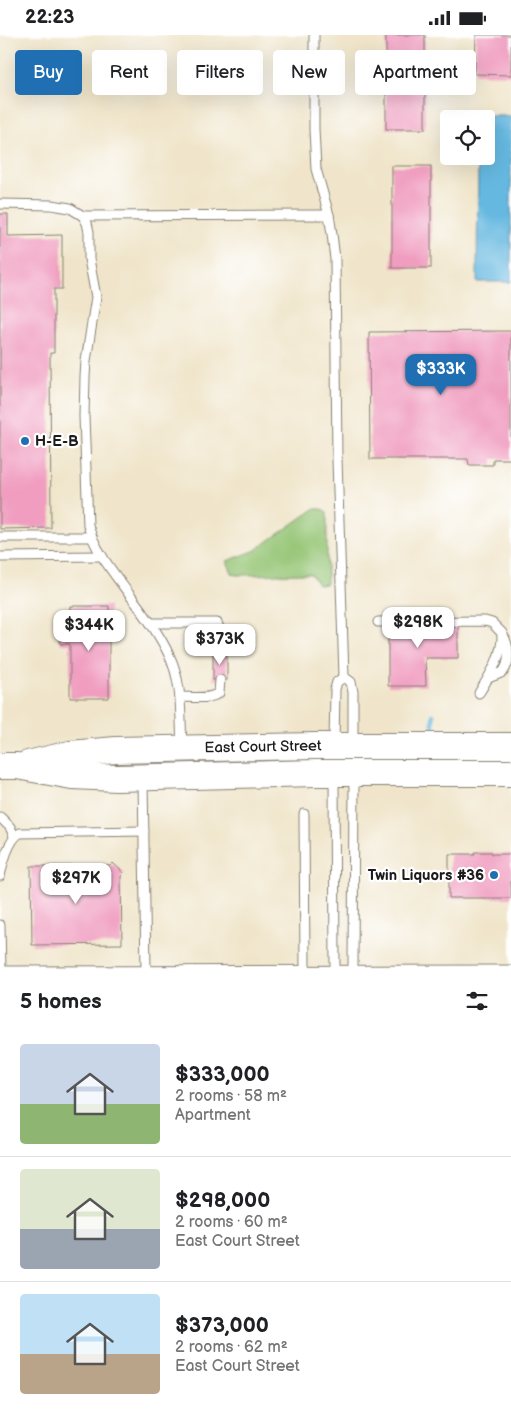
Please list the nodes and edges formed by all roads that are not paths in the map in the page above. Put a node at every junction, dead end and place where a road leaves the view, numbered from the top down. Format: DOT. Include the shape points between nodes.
graph roads {
  1 [pos="314,35"];
  2 [pos="0,204"];
  3 [pos="329,215"];
  4 [pos="84,216"];
  5 [pos="0,537"];
  6 [pos="91,537"];
  7 [pos="0,557"];
  8 [pos="102,557"];
  9 [pos="378,622"];
  10 [pos="151,623"];
  11 [pos="220,652"];
  12 [pos="344,677"];
  13 [pos="220,680"];
  14 [pos="479,693"];
  15 [pos="180,697"];
  16 [pos="511,746"];
  17 [pos="182,748"];
  18 [pos="344,760"];
  19 [pos="9,766"];
  20 [pos="511,773"];
  21 [pos="143,777"];
  22 [pos="304,814"];
  23 [pos="0,817"];
  24 [pos="144,831"];
  25 [pos="14,836"];
  26 [pos="0,876"];
  27 [pos="0,925"];
  28 [pos="511,969"];
  29 [pos="305,970"];
  30 [pos="335,970"];
  31 [pos="353,970"];
  32 [pos="0,971"];
  33 [pos="146,971"];
  1 -- 3 [label="lane" via="316,169"];
  2 -- 4 [label="lane" via="70,207"];
  3 -- 4 [label="lane"];
  3 -- 12 [label="lane" via="335,259"];
  4 -- 6 [label="lane" via="89,232 89,259 96,297 86,361 84,416"];
  5 -- 6 [label="lane"];
  6 -- 8 [label="lane"];
  7 -- 8 [label="lane"];
  8 -- 10 [label="lane"];
  9 -- 14 [label="lane" via="492,623 502,633 501,650"];
  10 -- 11 [label="lane" via="217,623"];
  10 -- 15 [label="lane" via="170,656"];
  12 -- 18 [label="lane" via="337,682 335,689"];
  12 -- 18 [label="lane" via="351,682 354,692"];
  13 -- 15 [label="lane" via="216,695"];
  15 -- 17 [label="lane"];
  16 -- 18 [label="main road, East Court Street"];
  17 -- 18 [label="main road, East Court Street"];
  17 -- 19 [label="main road, East Court Street" via="70,754"];
  18 -- 20 [label="main road, East Court Street"];
  18 -- 21 [label="main road, East Court Street"];
  18 -- 30 [label="lane"];
  18 -- 31 [label="lane"];
  19 -- 21 [label="main road, East Court Street" via="72,776"];
  21 -- 24 [label="lane"];
  22 -- 29 [label="lane"];
  23 -- 25 [label="lane"];
  24 -- 25 [label="lane" via="26,832"];
  24 -- 33 [label="lane"];
  25 -- 26 [label="lane"];
  27 -- 32 [label="lane"];
  28 -- 31 [label="lane"];
  29 -- 30 [label="lane"];
  29 -- 33 [label="lane"];
  30 -- 31 [label="lane"];
  32 -- 33 [label="lane"];
}
